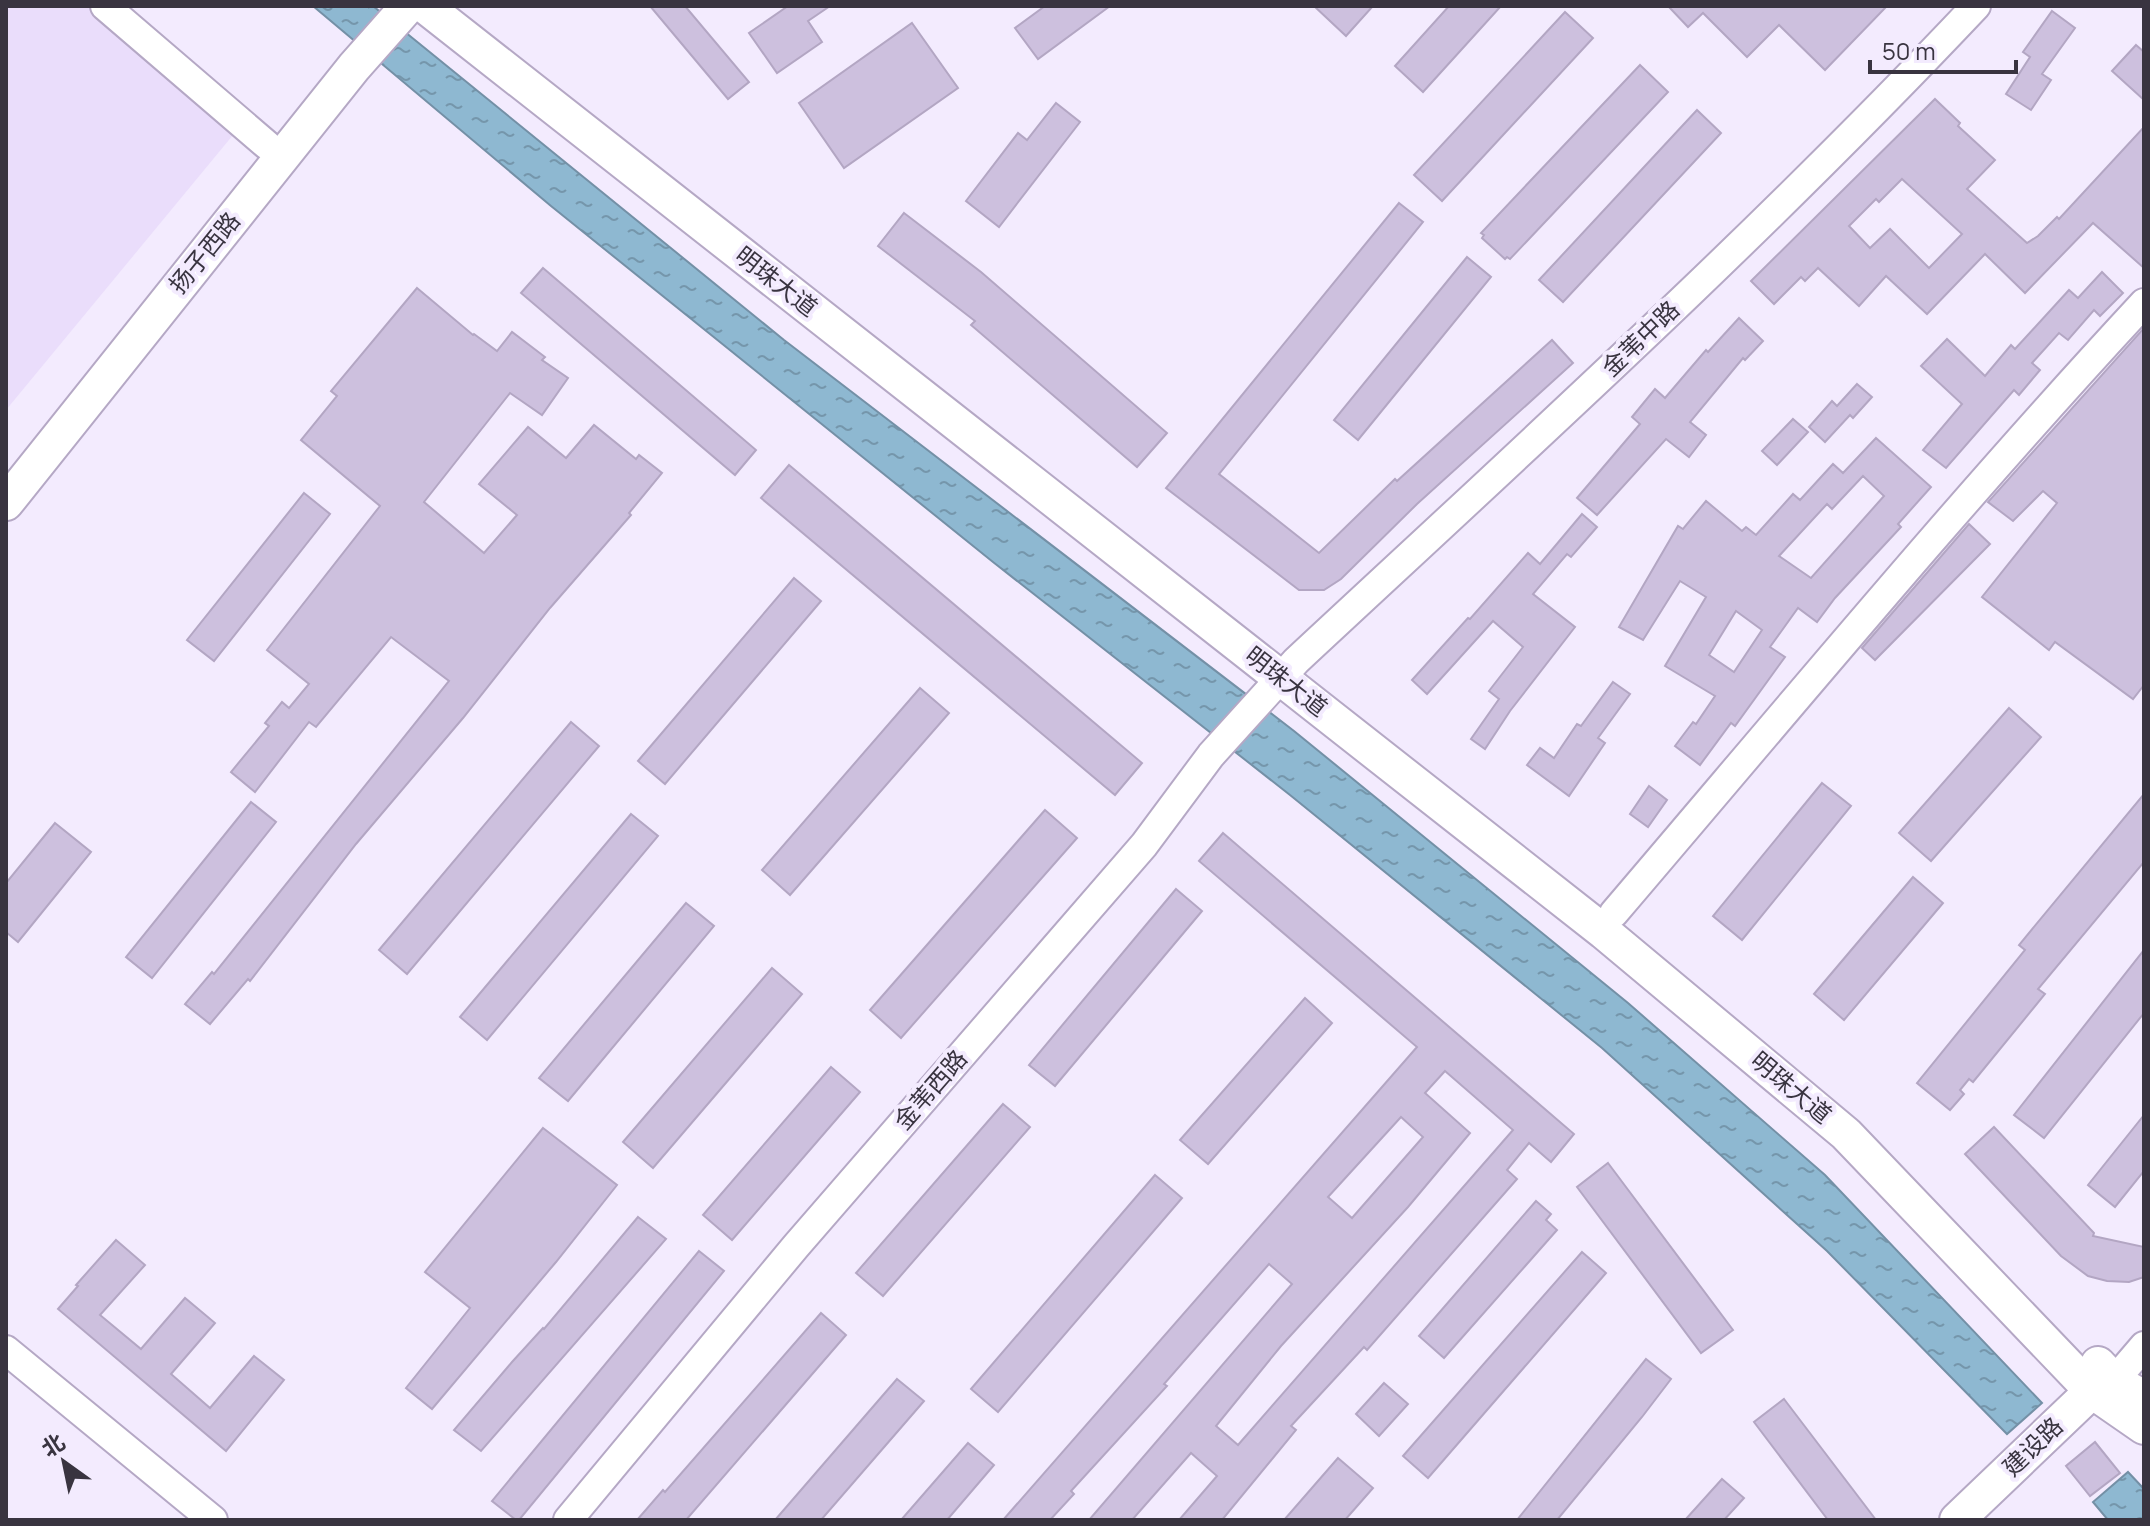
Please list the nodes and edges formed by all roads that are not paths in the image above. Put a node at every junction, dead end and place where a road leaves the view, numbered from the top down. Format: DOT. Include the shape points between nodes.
graph roads {
  1 [pos="105,6"];
  2 [pos="457,6"];
  3 [pos="1976,6"];
  4 [pos="403,8"];
  5 [pos="347,59"];
  6 [pos="267,145"];
  7 [pos="2144,303"];
  8 [pos="6,474"];
  9 [pos="6,503"];
  10 [pos="1281,677"];
  11 [pos="1614,913"];
  12 [pos="2144,1346"];
  13 [pos="6,1350"];
  14 [pos="2104,1391"];
  15 [pos="2144,1398"];
  16 [pos="2144,1427"];
  17 [pos="213,1520"];
  18 [pos="568,1520"];
  19 [pos="1957,1520"];
  20 [pos="1989,1520"];
  1 -- 6 [label="street"];
  2 -- 10 [label="main road, 明珠大道"];
  3 -- 10 [label="street, 金苇中路" via="1614,365"];
  4 -- 5 [label="main road, 扬子西路"];
  4 -- 10 [label="main road, 明珠大道"];
  5 -- 6 [label="main road, 扬子西路"];
  5 -- 9 [label="main road, 扬子西路"];
  6 -- 8 [label="main road, 扬子西路"];
  7 -- 11 [label="street" via="1888,591"];
  10 -- 11 [label="main road, 明珠大道"];
  10 -- 14 [label="main road, 明珠大道" via="1604,932 1846,1134"];
  10 -- 18 [label="street, 金苇西路"];
  11 -- 14 [label="main road, 明珠大道" via="1859,1119"];
  12 -- 14 [label="street, 建设路"];
  13 -- 17 [label="street"];
  14 -- 15 [label="main road"];
  14 -- 16 [label="main road"];
  14 -- 19 [label="main road, 建设路"];
  14 -- 20 [label="main road, 建设路"];
}
